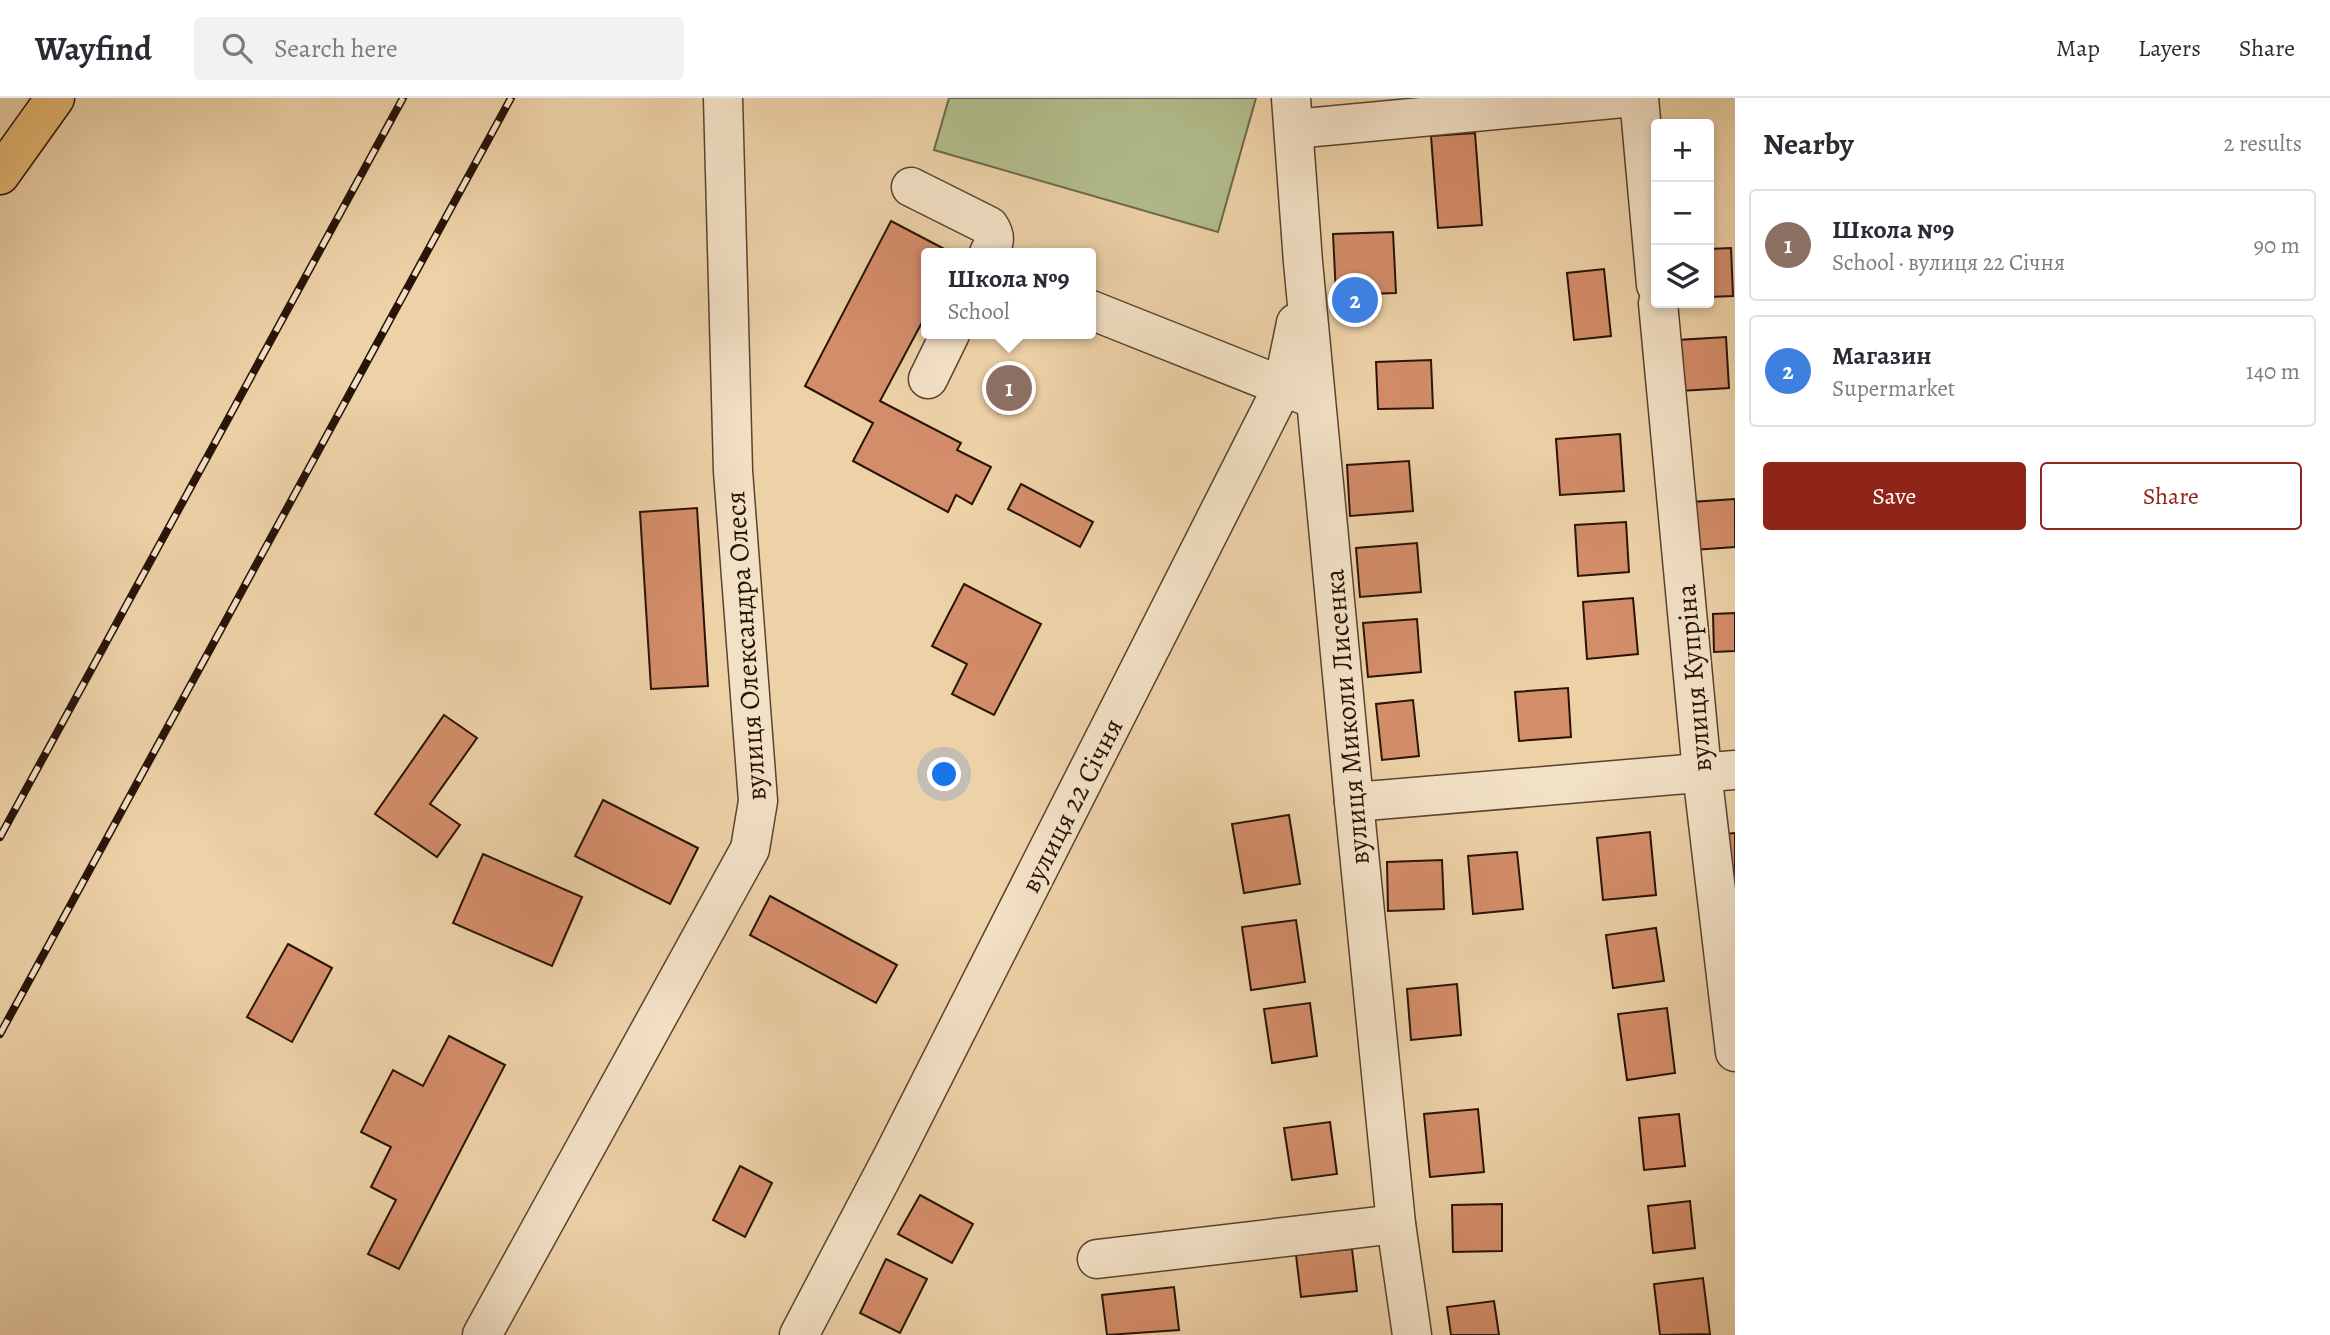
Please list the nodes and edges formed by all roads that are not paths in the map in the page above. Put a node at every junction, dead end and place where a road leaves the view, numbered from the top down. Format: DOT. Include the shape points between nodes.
graph roads {
  1 [pos="55,98"];
  2 [pos="723,98"];
  3 [pos="1623,98"];
  4 [pos="1639,98"];
  5 [pos="1293,114"];
  6 [pos="0,175"];
  7 [pos="912,187"];
  8 [pos="1652,245"];
  9 [pos="992,248"];
  10 [pos="1659,308"];
  11 [pos="1096,312"];
  12 [pos="948,339"];
  13 [pos="928,379"];
  14 [pos="1300,393"];
  15 [pos="1718,771"];
  16 [pos="1354,802"];
  17 [pos="1735,1052"];
  18 [pos="1396,1224"];
  19 [pos="1097,1259"];
  20 [pos="482,1335"];
  21 [pos="799,1335"];
  22 [pos="1412,1335"];
  1 -- 6 [label="highway"];
  2 -- 20 [label="street, вулиця Олександра Олеся" via="733,471 758,801 750,849"];
  3 -- 5 [label="street"];
  4 -- 8 [label="street"];
  5 -- 14 [label="street, вулиця 22 Січня" via="1303,262 1294,348"];
  7 -- 9 [label="street" via="989,226 994,233"];
  10 -- 15 [label="street, вулиця Купріна"];
  11 -- 14 [label="street"];
  12 -- 13 [label="street"];
  14 -- 16 [label="street, вулиця Миколи Лисенка"];
  14 -- 21 [label="street, вулиця 22 Січня"];
  15 -- 16 [label="street"];
  15 -- 17 [label="street, вулиця Купріна"];
  16 -- 18 [label="street, вулиця Миколи Лисенка"];
  18 -- 19 [label="street"];
  18 -- 22 [label="street, вулиця Миколи Лисенка"];
}
